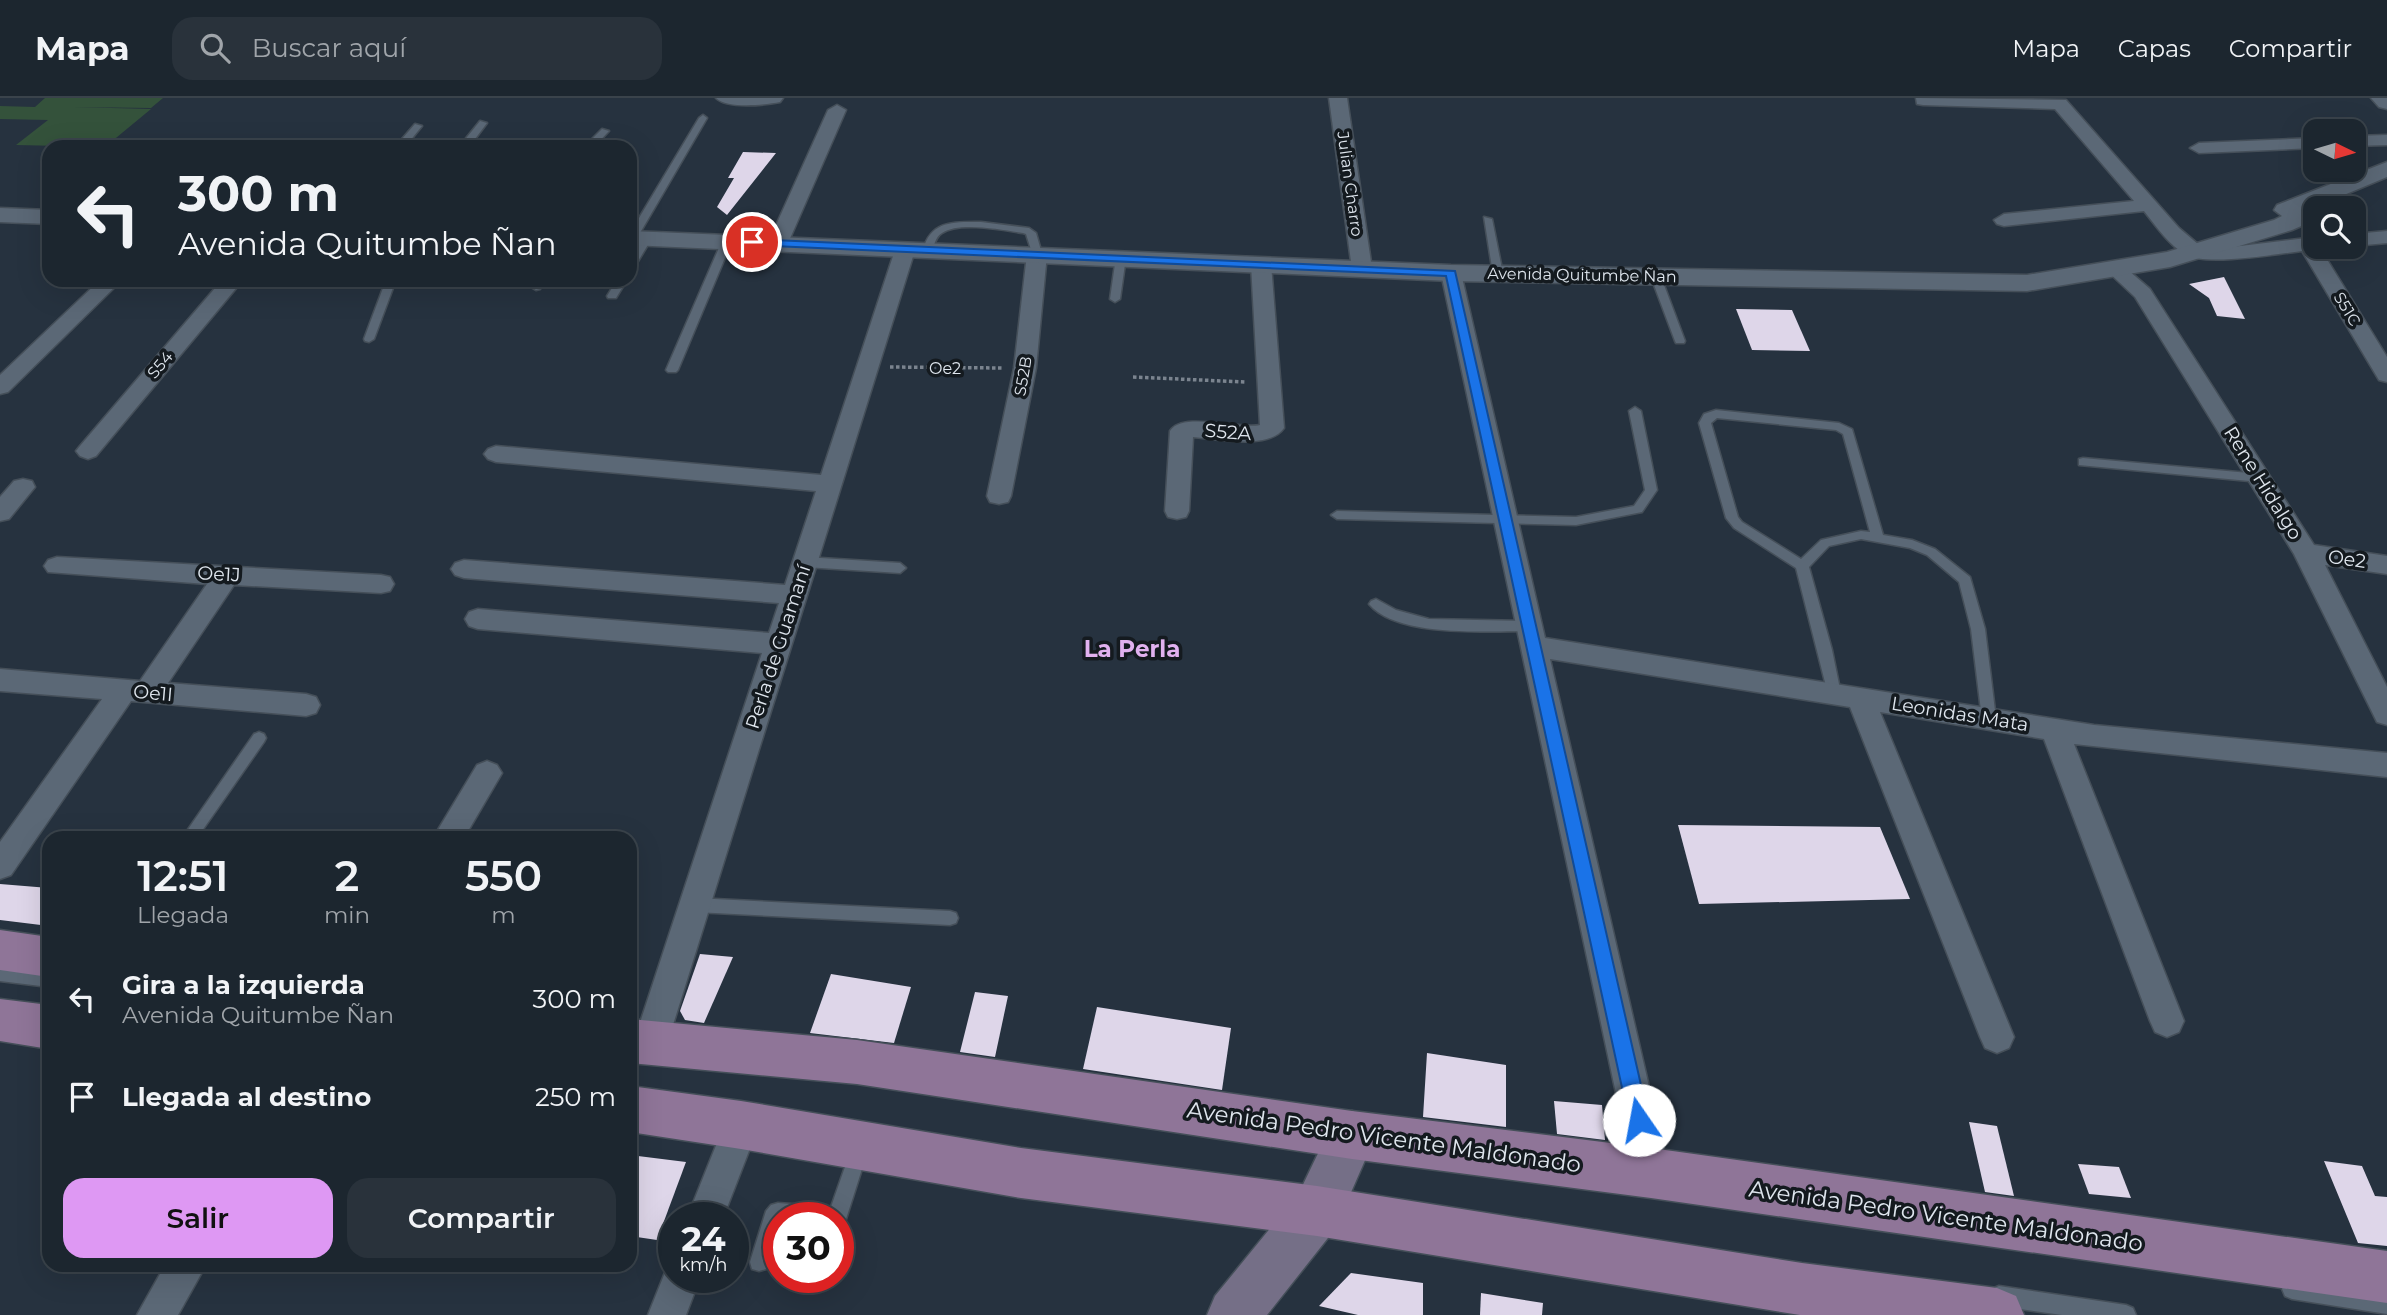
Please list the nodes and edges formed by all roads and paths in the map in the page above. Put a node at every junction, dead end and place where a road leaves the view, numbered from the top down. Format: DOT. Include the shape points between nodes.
graph roads {
  1 [pos="725,98"];
  2 [pos="774,98"];
  3 [pos="1338,98"];
  4 [pos="2382,98"];
  5 [pos="1923,100"];
  6 [pos="2387,102"];
  7 [pos="837,110"];
  8 [pos="703,118"];
  9 [pos="483,123"];
  10 [pos="418,126"];
  11 [pos="605,131"];
  12 [pos="406,140"];
  13 [pos="470,140"];
  14 [pos="596,140"];
  15 [pos="2387,140"];
  16 [pos="2366,141"];
  17 [pos="2303,144"];
  18 [pos="2199,148"];
  19 [pos="2387,169"];
  20 [pos="2387,181"];
  21 [pos="2351,196"];
  22 [pos="2149,205"];
  23 [pos="0,215"];
  24 [pos="2303,216"];
  25 [pos="42,217"];
  26 [pos="1487,219"];
  27 [pos="2004,220"];
  28 [pos="637,236"];
  29 [pos="2387,237"];
  30 [pos="637,238"];
  31 [pos="2366,239"];
  32 [pos="727,241"];
  33 [pos="778,243"];
  34 [pos="2303,245"];
  35 [pos="2189,247"];
  36 [pos="916,250"];
  37 [pos="1037,254"];
  38 [pos="1121,257"];
  39 [pos="2320,259"];
  40 [pos="1261,264"];
  41 [pos="2114,268"];
  42 [pos="1362,269"];
  43 [pos="1451,273"];
  44 [pos="1499,274"];
  45 [pos="1656,277"];
  46 [pos="105,287"];
  47 [pos="227,287"];
  48 [pos="388,287"];
  49 [pos="618,287"];
  50 [pos="612,296"];
  51 [pos="1115,299"];
  52 [pos="369,339"];
  53 [pos="1680,341"];
  54 [pos="866,367"];
  55 [pos="1025,368"];
  56 [pos="672,370"];
  57 [pos="2387,375"];
  58 [pos="1133,377"];
  59 [pos="1270,383"];
  60 [pos="0,387"];
  61 [pos="1635,411"];
  62 [pos="88,451"];
  63 [pos="496,454"];
  64 [pos="2083,462"];
  65 [pos="2260,478"];
  66 [pos="831,484"];
  67 [pos="23,487"];
  68 [pos="999,496"];
  69 [pos="1177,511"];
  70 [pos="0,513"];
  71 [pos="1337,515"];
  72 [pos="1507,521"];
  73 [pos="1878,538"];
  74 [pos="2306,553"];
  75 [pos="805,562"];
  76 [pos="2387,565"];
  77 [pos="57,566"];
  78 [pos="1802,566"];
  79 [pos="900,568"];
  80 [pos="464,569"];
  81 [pos="227,575"];
  82 [pos="381,584"];
  83 [pos="795,595"];
  84 [pos="1376,604"];
  85 [pos="478,620"];
  86 [pos="1533,636"];
  87 [pos="779,644"];
  88 [pos="0,680"];
  89 [pos="135,691"];
  90 [pos="1847,696"];
  91 [pos="306,705"];
  92 [pos="2387,714"];
  93 [pos="1989,719"];
  94 [pos="2054,729"];
  95 [pos="259,738"];
  96 [pos="2387,765"];
  97 [pos="487,773"];
  98 [pos="194,831"];
  99 [pos="452,831"];
  100 [pos="0,866"];
  101 [pos="695,905"];
  102 [pos="950,918"];
  103 [pos="0,950"];
  104 [pos="42,956"];
  105 [pos="0,974"];
  106 [pos="42,979"];
  107 [pos="0,1003"];
  108 [pos="42,1009"];
  109 [pos="0,1020"];
  110 [pos="2167,1021"];
  111 [pos="42,1026"];
  112 [pos="1997,1037"];
  113 [pos="637,1047"];
  114 [pos="754,1071"];
  115 [pos="637,1097"];
  116 [pos="1042,1108"];
  117 [pos="637,1110"];
  118 [pos="741,1125"];
  119 [pos="1348,1141"];
  120 [pos="860,1146"];
  121 [pos="971,1146"];
  122 [pos="1107,1166"];
  123 [pos="1634,1180"];
  124 [pos="711,1202"];
  125 [pos="1321,1204"];
  126 [pos="1612,1240"];
  127 [pos="759,1262"];
  128 [pos="183,1272"];
  129 [pos="2387,1277"];
  130 [pos="2271,1286"];
  131 [pos="675,1293"];
  132 [pos="2387,1304"];
  133 [pos="1967,1308"];
  134 [pos="156,1315"];
  135 [pos="667,1315"];
  136 [pos="1234,1315"];
  137 [pos="2126,1315"];
  1 -- 2 [label="street"];
  3 -- 42 [label="street, Julian Charro"];
  4 -- 6 [label="street"];
  5 -- 22 [label="street" via="2060,104"];
  7 -- 33 [label="street"];
  8 -- 28 [label="lane"];
  9 -- 13 [label="lane"];
  10 -- 12 [label="lane"];
  11 -- 14 [label="lane"];
  15 -- 16 [label="street"];
  17 -- 18 [label="street"];
  19 -- 35 [label="street, Avenida Quitumbe Ñan"];
  20 -- 21 [label="street"];
  22 -- 27 [label="street"];
  22 -- 35 [label="street"];
  23 -- 25 [label="street"];
  24 -- 35 [label="street, Avenida Quitumbe Ñan"];
  26 -- 44 [label="lane"];
  29 -- 31 [label="street"];
  30 -- 32 [label="street, Avenida Quitumbe Ñan"];
  32 -- 33 [label="street, Avenida Quitumbe Ñan"];
  32 -- 56 [label="lane"];
  33 -- 36 [label="street, Avenida Quitumbe Ñan"];
  34 -- 35 [label="street" via="2232,253"];
  35 -- 41 [label="street, Avenida Quitumbe Ñan"];
  36 -- 37 [label="street, Avenida Quitumbe Ñan"];
  36 -- 54 [label="street, Perla de Guamaní"];
  37 -- 38 [label="street, Avenida Quitumbe Ñan"];
  37 -- 55 [label="street, S52B"];
  38 -- 40 [label="street, Avenida Quitumbe Ñan"];
  38 -- 51 [label="lane"];
  39 -- 57 [label="street, S51C"];
  40 -- 42 [label="street, Avenida Quitumbe Ñan"];
  40 -- 59 [label="street, S52A"];
  41 -- 45 [label="street, Avenida Quitumbe Ñan" via="2027,284"];
  41 -- 65 [label="street, Rene Hidalgo" via="2143,293"];
  42 -- 43 [label="street, Avenida Quitumbe Ñan"];
  43 -- 44 [label="street, Avenida Quitumbe Ñan"];
  43 -- 72 [label="street"];
  44 -- 45 [label="street, Avenida Quitumbe Ñan"];
  45 -- 53 [label="lane"];
  46 -- 60 [label="street"];
  47 -- 62 [label="street, S54"];
  48 -- 52 [label="lane"];
  49 -- 50 [label="lane"];
  54 -- 55 [label="path, Oe2"];
  54 -- 66 [label="street, Perla de Guamaní"];
  55 -- 68 [label="street, S52B"];
  58 -- 59 [label="path"];
  59 -- 69 [label="street, S52A" via="1272,428 1268,433 1182,431"];
  61 -- 72 [label="lane" via="1651,491 1638,509 1576,521"];
  63 -- 66 [label="street"];
  64 -- 65 [label="lane"];
  65 -- 74 [label="street, Rene Hidalgo"];
  66 -- 75 [label="street, Perla de Guamaní"];
  67 -- 70 [label="street"];
  71 -- 72 [label="lane"];
  72 -- 86 [label="street"];
  73 -- 78 [label="lane" via="1861,535 1825,543"];
  73 -- 78 [label="lane" via="1848,432 1839,427 1716,414 1708,417 1705,423 1732,519"];
  73 -- 93 [label="lane" via="1930,552 1965,580 1978,629"];
  74 -- 76 [label="street, Oe2"];
  74 -- 92 [label="street, Rene Hidalgo"];
  75 -- 79 [label="lane"];
  75 -- 83 [label="street, Perla de Guamaní"];
  77 -- 81 [label="street, Oe1J"];
  78 -- 90 [label="lane" via="1825,650"];
  80 -- 83 [label="street"];
  81 -- 82 [label="street, Oe1J"];
  81 -- 89 [label="street"];
  83 -- 87 [label="street, Perla de Guamaní"];
  84 -- 86 [label="lane" via="1389,615"];
  85 -- 87 [label="street"];
  86 -- 90 [label="street, Leonidas Mata"];
  86 -- 123 [label="street"];
  87 -- 101 [label="street, Perla de Guamaní"];
  88 -- 89 [label="street, Oe1I"];
  89 -- 91 [label="street, Oe1I"];
  89 -- 100 [label="street"];
  90 -- 93 [label="street, Leonidas Mata"];
  90 -- 112 [label="street"];
  93 -- 94 [label="street, Leonidas Mata"];
  94 -- 96 [label="street, Leonidas Mata"];
  94 -- 110 [label="street"];
  95 -- 98 [label="lane"];
  97 -- 99 [label="street"];
  101 -- 102 [label="lane"];
  101 -- 113 [label="street, Perla de Guamaní"];
  103 -- 104 [label="main road"];
  105 -- 106 [label="lane"];
  107 -- 108 [label="lane"];
  109 -- 111 [label="main road"];
  113 -- 114 [label="lane"];
  113 -- 119 [label="main road, Avenida Pedro Vicente Maldonado" via="857,1062"];
  115 -- 121 [label="lane"];
  116 -- 119 [label="lane"];
  117 -- 118 [label="main road"];
  118 -- 120 [label="main road"];
  118 -- 124 [label="street"];
  119 -- 123 [label="main road, Avenida Pedro Vicente Maldonado"];
  119 -- 125 [label="main road"];
  120 -- 125 [label="main road" via="1021,1174"];
  120 -- 127 [label="lane" via="839,1212 834,1216 778,1212"];
  122 -- 125 [label="lane"];
  123 -- 129 [label="main road, Avenida Pedro Vicente Maldonado"];
  125 -- 126 [label="lane"];
  125 -- 133 [label="main road" via="1802,1289"];
  125 -- 136 [label="main road"];
  128 -- 134 [label="street"];
  130 -- 132 [label="lane"];
  131 -- 135 [label="street"];
  133 -- 137 [label="lane"];
}
